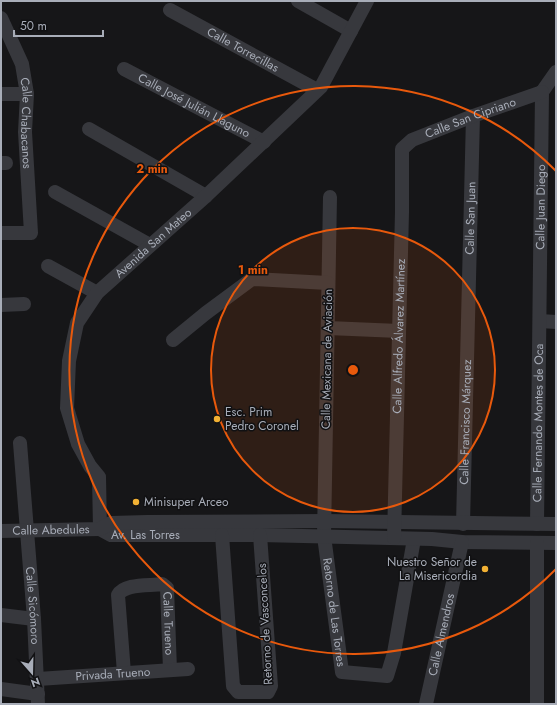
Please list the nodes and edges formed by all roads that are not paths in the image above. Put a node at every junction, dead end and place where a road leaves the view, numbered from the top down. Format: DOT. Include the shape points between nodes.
graph roads {
  1 [pos="298,1"];
  2 [pos="367,1"];
  3 [pos="170,10"];
  4 [pos="1,18"];
  5 [pos="352,31"];
  6 [pos="124,69"];
  7 [pos="556,72"];
  8 [pos="317,90"];
  9 [pos="542,92"];
  10 [pos="1,94"];
  11 [pos="27,94"];
  12 [pos="473,116"];
  13 [pos="89,129"];
  14 [pos="264,142"];
  15 [pos="402,149"];
  16 [pos="55,192"];
  17 [pos="206,196"];
  18 [pos="330,197"];
  19 [pos="1,234"];
  20 [pos="150,245"];
  21 [pos="48,266"];
  22 [pos="328,283"];
  23 [pos="97,293"];
  24 [pos="24,304"];
  25 [pos="1,305"];
  26 [pos="469,321"];
  27 [pos="540,321"];
  28 [pos="556,322"];
  29 [pos="328,328"];
  30 [pos="399,331"];
  31 [pos="173,340"];
  32 [pos="20,443"];
  33 [pos="325,521"];
  34 [pos="395,522"];
  35 [pos="463,524"];
  36 [pos="503,524"];
  37 [pos="537,524"];
  38 [pos="556,524"];
  39 [pos="100,529"];
  40 [pos="1,531"];
  41 [pos="28,531"];
  42 [pos="222,535"];
  43 [pos="260,535"];
  44 [pos="324,536"];
  45 [pos="394,538"];
  46 [pos="414,539"];
  47 [pos="462,542"];
  48 [pos="503,543"];
  49 [pos="537,543"];
  50 [pos="556,543"];
  51 [pos="1,615"];
  52 [pos="34,619"];
  53 [pos="188,669"];
  54 [pos="170,670"];
  55 [pos="124,673"];
  56 [pos="38,679"];
  57 [pos="1,689"];
  58 [pos="38,699"];
  59 [pos="426,704"];
  60 [pos="537,704"];
  1 -- 5 [label="street"];
  2 -- 5 [label="street, Avenida San Mateo"];
  3 -- 8 [label="street, Calle Torrecillas"];
  4 -- 11 [label="street, Calle Chabacanos" via="22,64"];
  5 -- 8 [label="street, Avenida San Mateo"];
  6 -- 14 [label="street, Calle José Julián Llaguno"];
  7 -- 9 [label="street"];
  8 -- 14 [label="street, Avenida San Mateo"];
  9 -- 12 [label="street, Calle San Cipriano"];
  9 -- 27 [label="street, Calle Juan Diego"];
  10 -- 11 [label="street"];
  11 -- 19 [label="street, Calle Chabacanos" via="25,132 31,233"];
  12 -- 15 [label="street, Calle San Cipriano" via="412,140"];
  12 -- 26 [label="street, Calle San Juan"];
  13 -- 17 [label="street"];
  14 -- 17 [label="street, Avenida San Mateo"];
  15 -- 30 [label="street, Calle Alfredo Álvarez Martínez"];
  16 -- 20 [label="street"];
  17 -- 20 [label="street, Avenida San Mateo"];
  18 -- 22 [label="street, Calle Mexicana de Aviación"];
  20 -- 23 [label="street, Avenida San Mateo"];
  21 -- 23 [label="street"];
  22 -- 29 [label="street, Calle Mexicana de Aviación"];
  22 -- 31 [label="street" via="252,279"];
  23 -- 39 [label="street, Avenida San Mateo" via="77,323 69,361 67,408 78,444 99,477"];
  24 -- 25 [label="street"];
  26 -- 35 [label="street, Calle Francisco Márquez"];
  27 -- 28 [label="street"];
  27 -- 37 [label="street, Calle Fernando Montes de Oca"];
  29 -- 30 [label="street"];
  29 -- 33 [label="street, Calle Mexicana de Aviación"];
  30 -- 34 [label="street, Calle Alfredo Álvarez Martínez"];
  32 -- 41 [label="street"];
  33 -- 34 [label="street, Av. Las Torres"];
  33 -- 39 [label="street, Av. Las Torres" via="111,523"];
  33 -- 44 [label="street, Calle Mexicana de Aviación"];
  34 -- 35 [label="street, Av. Las Torres"];
  34 -- 45 [label="street, Calle Alfredo Álvarez Martínez"];
  35 -- 36 [label="street, Av. Las Torres"];
  36 -- 37 [label="street, Av. Las Torres"];
  36 -- 48 [label="street"];
  37 -- 38 [label="street, Av. Las Torres"];
  39 -- 41 [label="street, Calle Abedules"];
  39 -- 42 [label="street, Av. Las Torres" via="111,535"];
  40 -- 41 [label="street, Calle Abedules"];
  41 -- 52 [label="street, Calle Sicómoro"];
  42 -- 43 [label="street, Av. Las Torres"];
  42 -- 43 [label="street, Retorno de Vasconcelos" via="233,686 238,692 268,692 271,686"];
  43 -- 44 [label="street, Av. Las Torres"];
  44 -- 45 [label="street, Av. Las Torres"];
  44 -- 46 [label="street, Retorno de Las Torres" via="342,672 387,676 394,653"];
  45 -- 46 [label="street, Av. Las Torres"];
  46 -- 47 [label="street, Av. Las Torres"];
  47 -- 48 [label="street, Av. Las Torres"];
  47 -- 59 [label="street, Calle Almendros"];
  48 -- 49 [label="street, Av. Las Torres"];
  49 -- 50 [label="street, Av. Las Torres"];
  49 -- 60 [label="street"];
  51 -- 52 [label="street"];
  52 -- 56 [label="street, Calle Sicómoro"];
  53 -- 54 [label="street, Privada Trueno"];
  54 -- 55 [label="street, Privada Trueno"];
  54 -- 55 [label="street, Calle Trueno" via="166,588 162,584 126,588 118,595"];
  55 -- 56 [label="street, Privada Trueno"];
  56 -- 58 [label="street, Calle Sicómoro"];
  57 -- 58 [label="street"];
}
